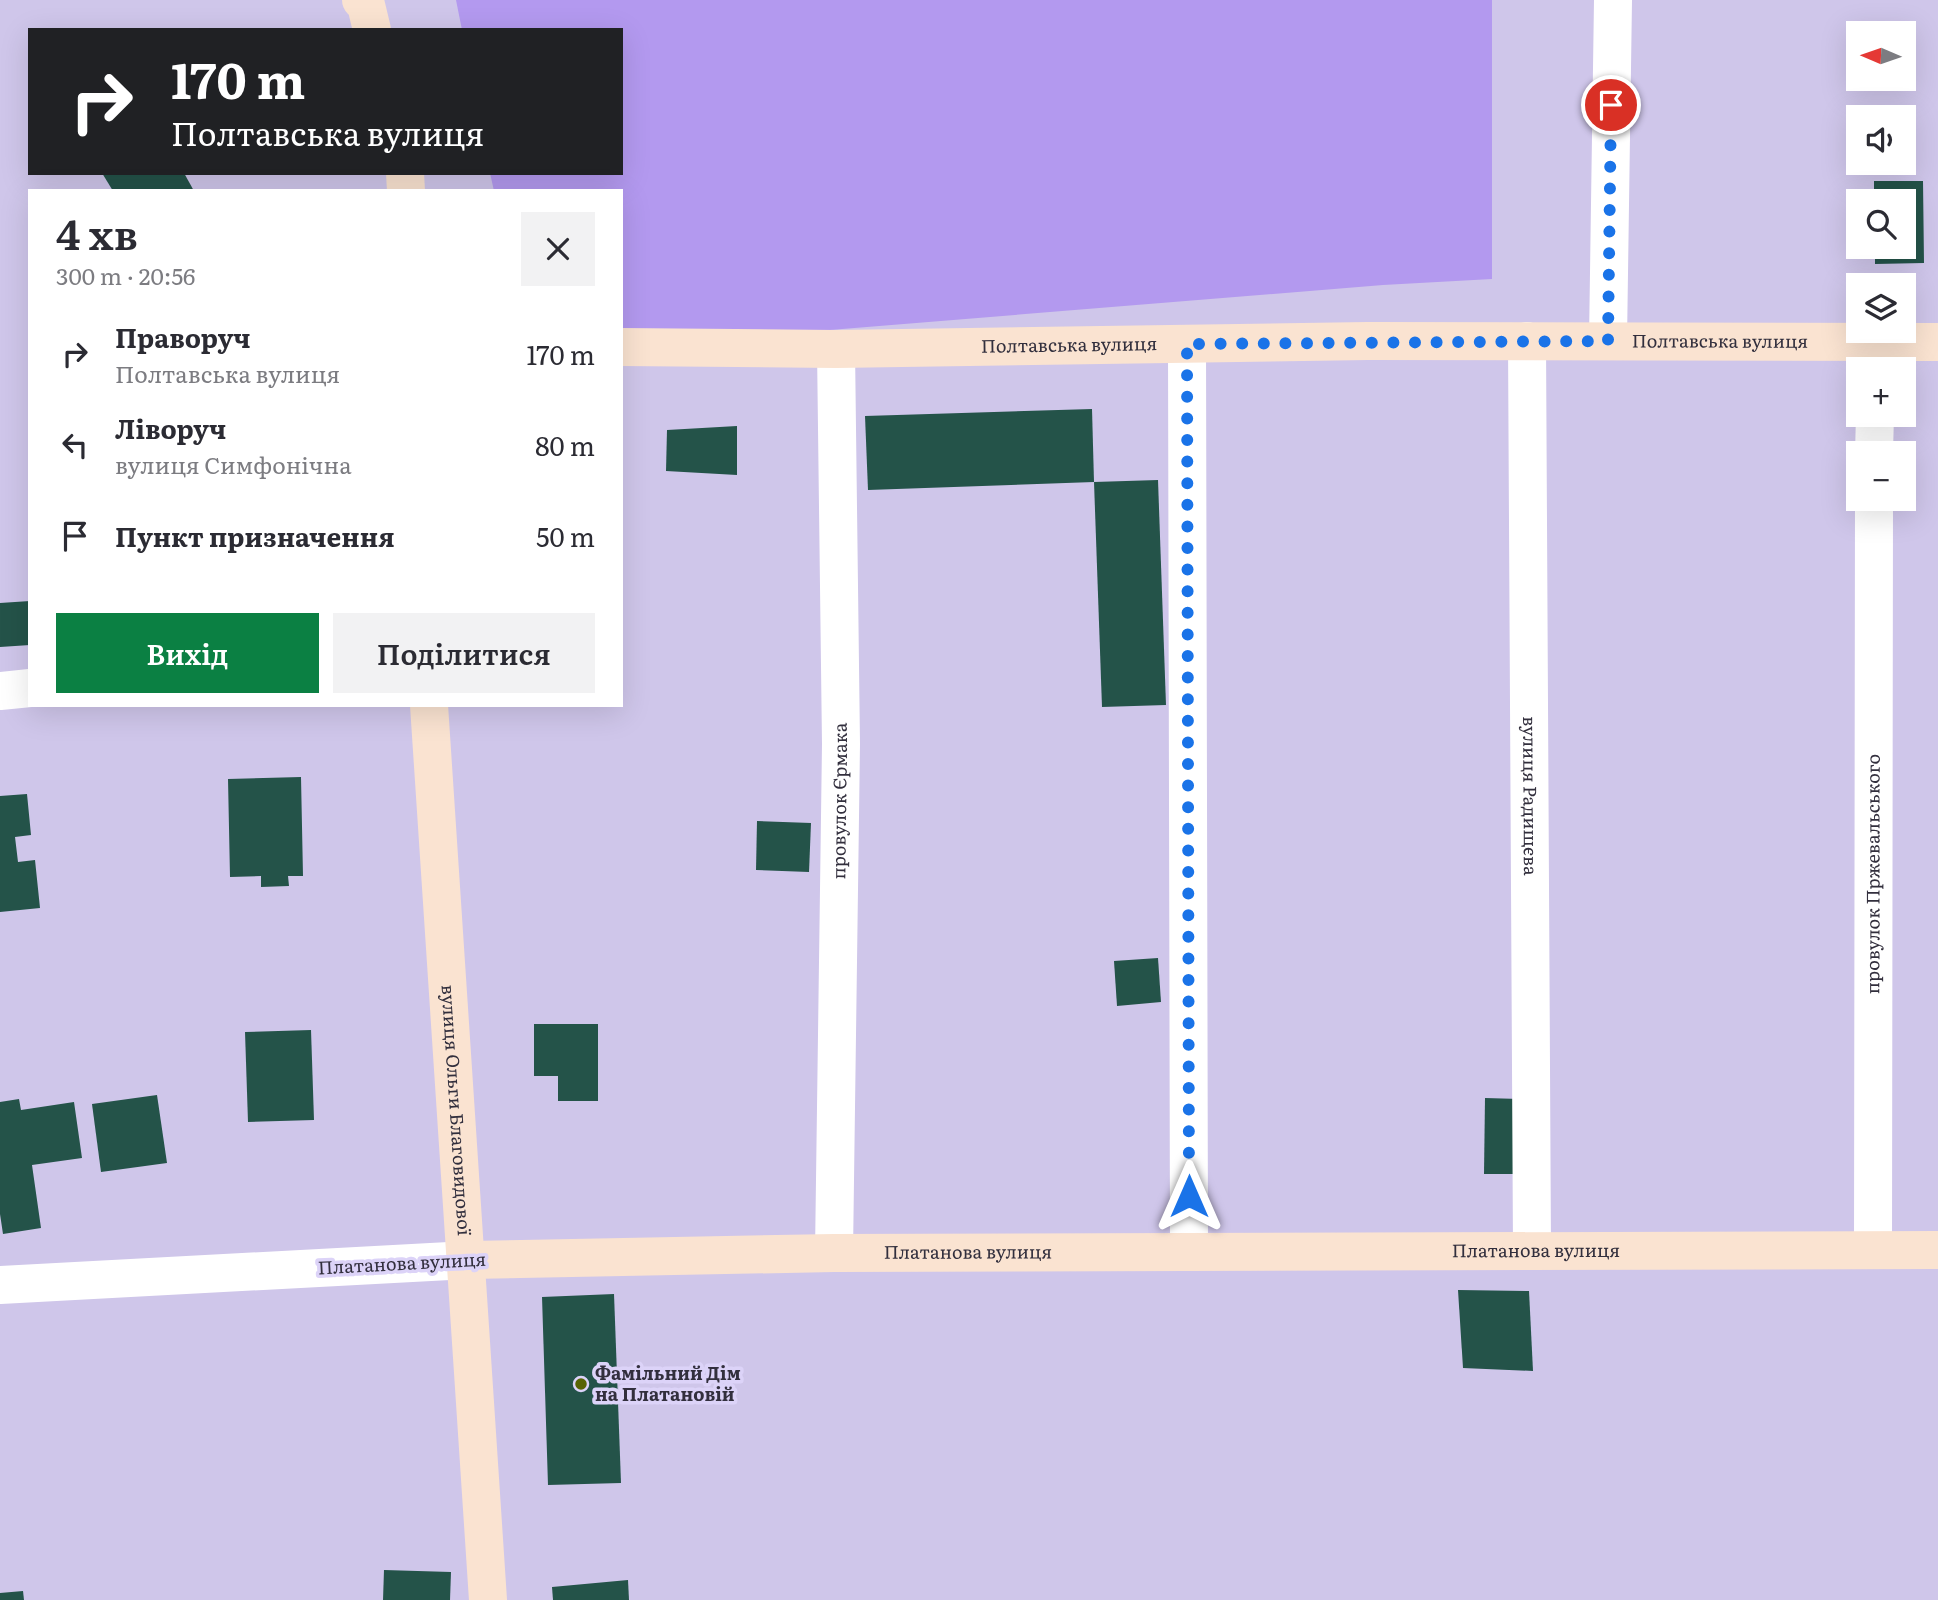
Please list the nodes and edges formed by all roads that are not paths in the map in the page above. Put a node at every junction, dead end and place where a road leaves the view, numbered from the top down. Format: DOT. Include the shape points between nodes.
graph roads {
  1 [pos="361,0"];
  2 [pos="1613,0"];
  3 [pos="372,28"];
  4 [pos="1527,341"];
  5 [pos="1608,341"];
  6 [pos="1938,342"];
  7 [pos="1187,344"];
  8 [pos="623,347"];
  9 [pos="836,349"];
  10 [pos="1875,355"];
  11 [pos="1874,511"];
  12 [pos="28,688"];
  13 [pos="0,691"];
  14 [pos="429,707"];
  15 [pos="1532,1249"];
  16 [pos="1873,1250"];
  17 [pos="1938,1250"];
  18 [pos="1189,1251"];
  19 [pos="834,1253"];
  20 [pos="468,1260"];
  21 [pos="0,1285"];
  22 [pos="488,1600"];
  1 -- 3 [label="street"];
  2 -- 5 [label="street"];
  4 -- 5 [label="street, Полтавська вулиця"];
  4 -- 7 [label="street, Полтавська вулиця"];
  4 -- 15 [label="street, вулиця Радищєва"];
  5 -- 10 [label="street, Полтавська вулиця"];
  6 -- 10 [label="street, Полтавська вулиця"];
  7 -- 9 [label="street, Полтавська вулиця"];
  7 -- 18 [label="street"];
  8 -- 9 [label="street, Полтавська вулиця"];
  9 -- 19 [label="street, провулок Єрмака" via="841,744"];
  11 -- 16 [label="street, провулок Пржевальського"];
  12 -- 13 [label="street"];
  14 -- 20 [label="street, вулиця Ольги Благовидової"];
  15 -- 16 [label="street, Платанова вулиця"];
  15 -- 18 [label="street, Платанова вулиця"];
  16 -- 17 [label="street, Платанова вулиця"];
  18 -- 19 [label="street, Платанова вулиця"];
  19 -- 20 [label="street, Платанова вулиця"];
  20 -- 21 [label="street, Платанова вулиця"];
  20 -- 22 [label="street, вулиця Ольги Благовидової"];
}
